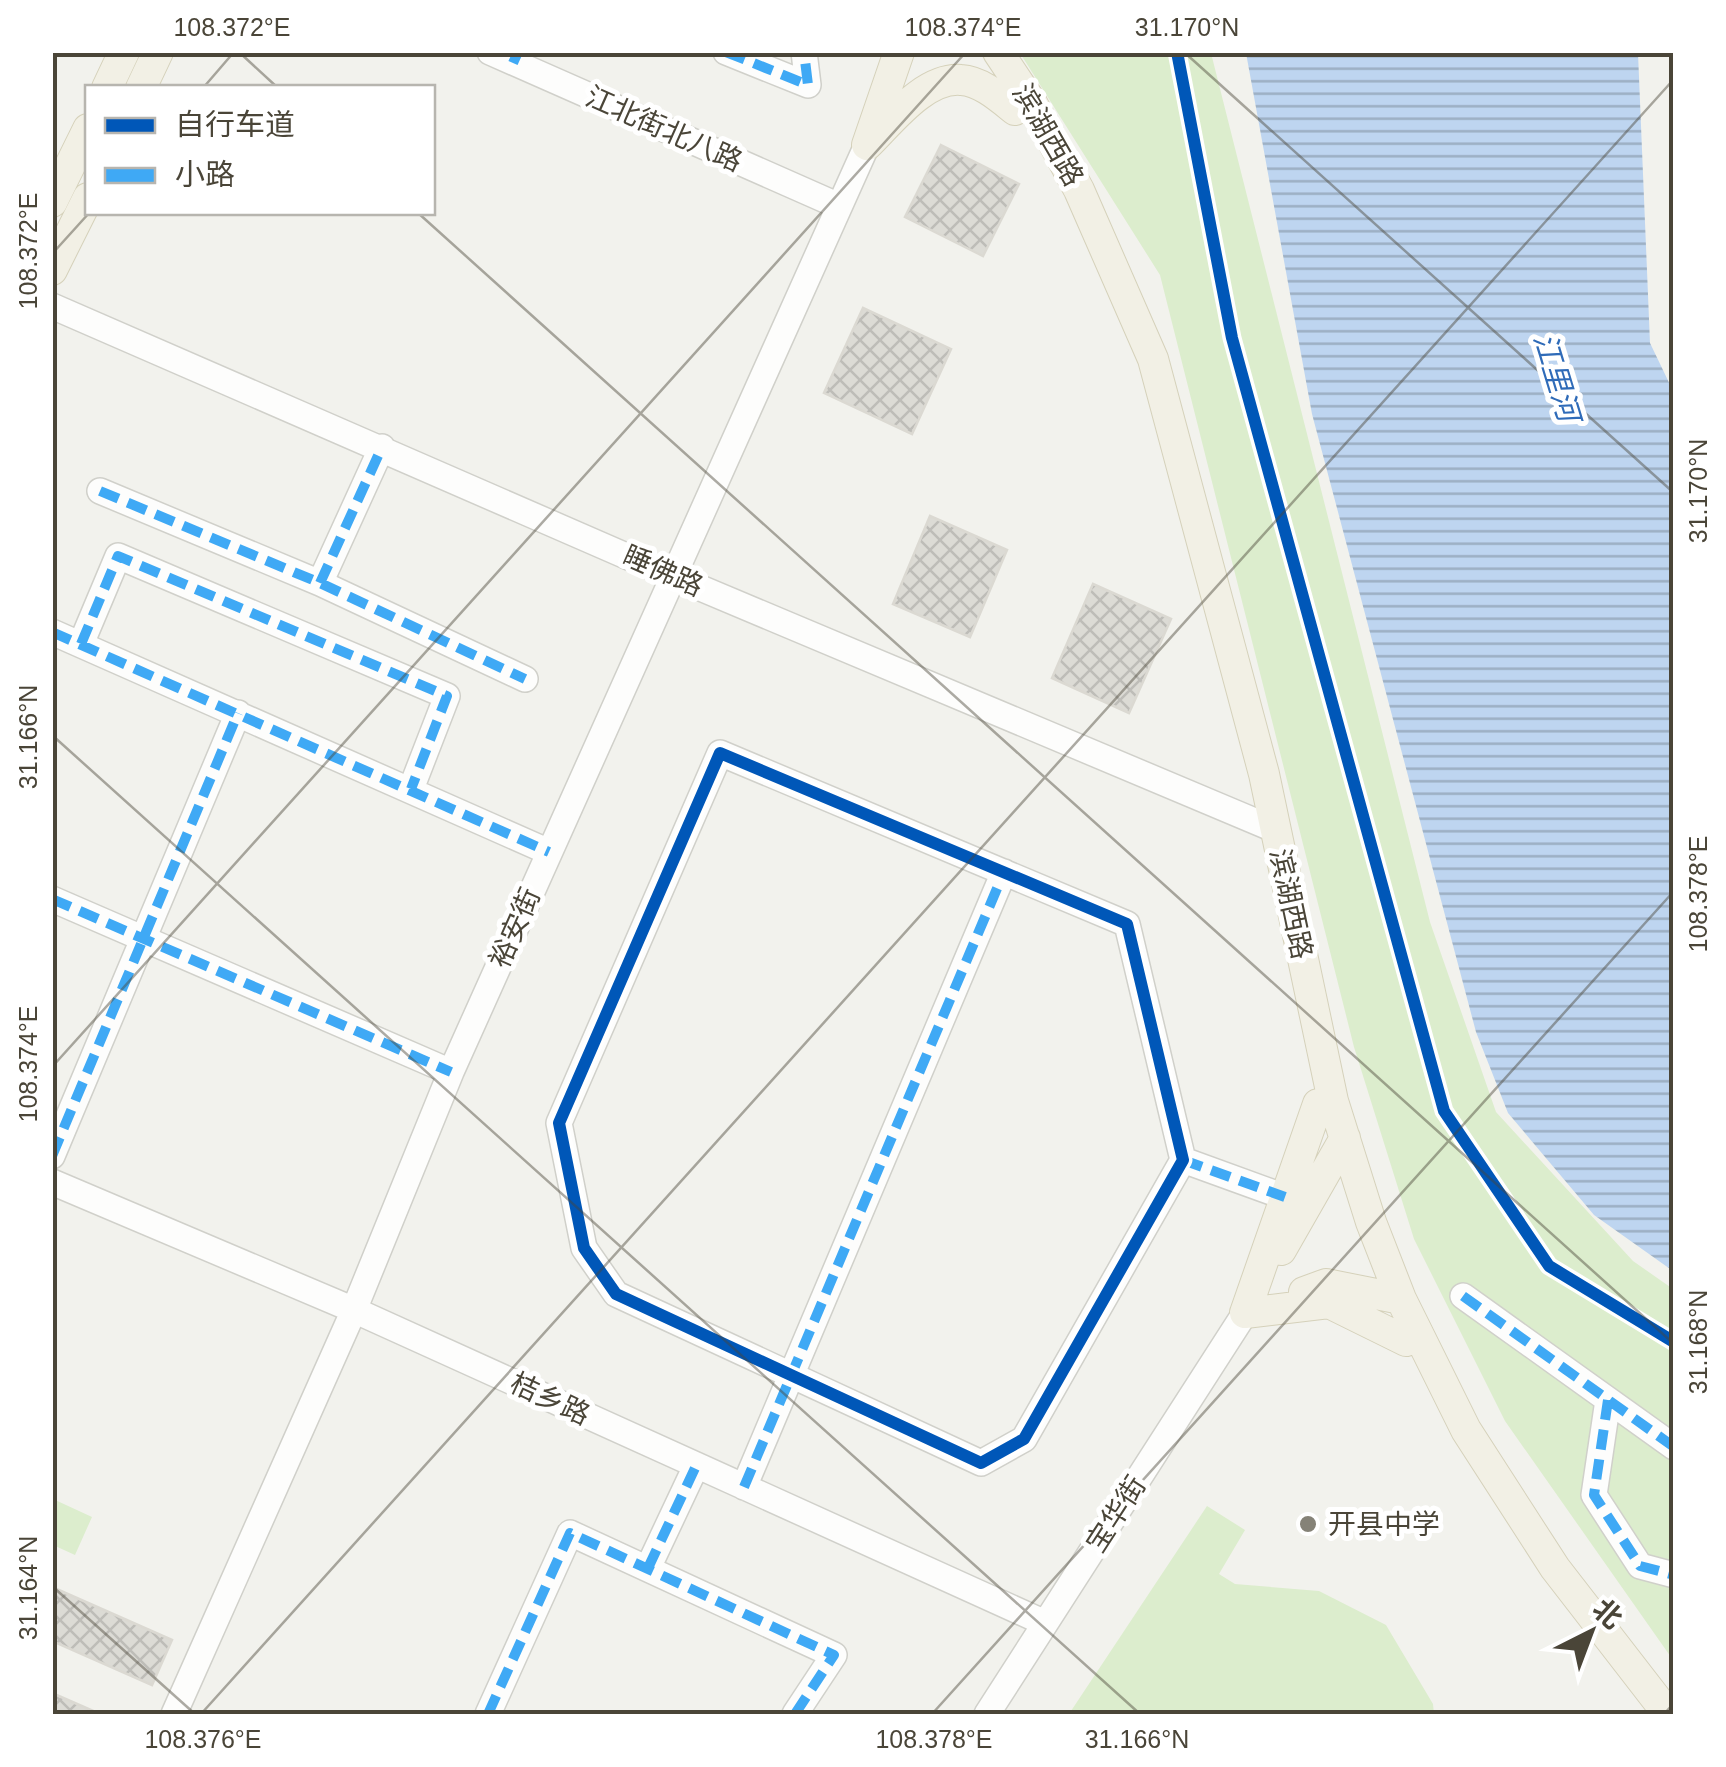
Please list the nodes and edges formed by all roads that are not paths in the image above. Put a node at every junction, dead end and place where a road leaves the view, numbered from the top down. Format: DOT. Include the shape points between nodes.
graph roads {
  1 [pos="124,52"];
  2 [pos="158,52"];
  3 [pos="726,52"];
  4 [pos="804,52"];
  5 [pos="899,52"];
  6 [pos="978,52"];
  7 [pos="998,52"];
  8 [pos="507,56"];
  9 [pos="109,85"];
  10 [pos="142,85"];
  11 [pos="1016,110"];
  12 [pos="85,135"];
  13 [pos="866,146"];
  14 [pos="52,202"];
  15 [pos="85,204"];
  16 [pos="839,206"];
  17 [pos="52,270"];
  18 [pos="52,306"];
  19 [pos="382,447"];
  20 [pos="100,491"];
  21 [pos="672,576"];
  22 [pos="320,583"];
  23 [pos="52,632"];
  24 [pos="81,644"];
  25 [pos="525,679"];
  26 [pos="238,713"];
  27 [pos="411,788"];
  28 [pos="1267,827"];
  29 [pos="549,852"];
  30 [pos="1004,872"];
  31 [pos="52,899"];
  32 [pos="144,938"];
  33 [pos="451,1072"];
  34 [pos="1318,1104"];
  35 [pos="1340,1147"];
  36 [pos="52,1156"];
  37 [pos="1183,1160"];
  38 [pos="52,1182"];
  39 [pos="1285,1198"];
  40 [pos="1463,1296"];
  41 [pos="1392,1297"];
  42 [pos="354,1310"];
  43 [pos="1244,1313"];
  44 [pos="1406,1342"];
  45 [pos="794,1376"];
  46 [pos="1608,1400"];
  47 [pos="1674,1447"];
  48 [pos="696,1466"];
  49 [pos="744,1487"];
  50 [pos="648,1568"];
  51 [pos="1674,1575"];
  52 [pos="1046,1623"];
  53 [pos="174,1714"];
  54 [pos="488,1714"];
  55 [pos="794,1714"];
  56 [pos="987,1714"];
  57 [pos="1646,1714"];
  58 [pos="1668,1714"];
  1 -- 9 [label="main road"];
  2 -- 10 [label="main road"];
  3 -- 4 [label="street" via="808,85"];
  5 -- 13 [label="main road"];
  6 -- 11 [label="main road, 滨湖西路"];
  7 -- 28 [label="main road, 滨湖西路" via="1079,190 1154,360 1264,774"];
  8 -- 16 [label="street, 江北街北八路"];
  11 -- 13 [label="main road" via="988,89 961,80 940,84 920,94"];
  11 -- 28 [label="main road, 滨湖西路" via="1064,196 1139,364"];
  12 -- 14 [label="main road"];
  13 -- 16 [label="street, 裕安街"];
  15 -- 17 [label="main road"];
  16 -- 21 [label="street, 裕安街"];
  18 -- 19 [label="street, 睡佛路"];
  19 -- 21 [label="street, 睡佛路"];
  19 -- 22 [label="street"];
  20 -- 22 [label="street"];
  21 -- 28 [label="street, 睡佛路"];
  21 -- 29 [label="street, 裕安街"];
  22 -- 25 [label="street"];
  23 -- 24 [label="street"];
  24 -- 26 [label="street"];
  24 -- 27 [label="street" via="118,556 447,696"];
  26 -- 27 [label="street"];
  26 -- 32 [label="street"];
  27 -- 29 [label="street"];
  28 -- 34 [label="main road, 滨湖西路"];
  28 -- 35 [label="main road, 滨湖西路"];
  29 -- 33 [label="street, 裕安街"];
  30 -- 37 [label="street" via="1127,924"];
  30 -- 45 [label="street"];
  30 -- 45 [label="street" via="720,753 559,1123 584,1248 616,1294"];
  31 -- 32 [label="street"];
  32 -- 33 [label="street"];
  32 -- 36 [label="street"];
  33 -- 42 [label="street, 裕安街"];
  34 -- 35 [label="main road, 滨湖西路"];
  34 -- 39 [label="main road"];
  35 -- 41 [label="main road, 滨湖西路" via="1372,1274"];
  35 -- 43 [label="main road"];
  37 -- 39 [label="street"];
  37 -- 45 [label="street" via="1024,1439 981,1463"];
  38 -- 42 [label="street, 桔乡路"];
  39 -- 43 [label="main road"];
  40 -- 46 [label="street"];
  41 -- 43 [label="main road" via="1326,1284"];
  41 -- 44 [label="main road, 滨湖西路"];
  41 -- 58 [label="main road, 滨湖西路" via="1554,1568"];
  42 -- 48 [label="street, 桔乡路"];
  42 -- 53 [label="street, 裕安街"];
  43 -- 44 [label="main road" via="1329,1303"];
  43 -- 52 [label="street, 宝华街"];
  44 -- 57 [label="main road, 滨湖西路" via="1452,1437 1542,1577"];
  45 -- 49 [label="street"];
  46 -- 47 [label="street"];
  46 -- 51 [label="street" via="1594,1496 1640,1566"];
  48 -- 49 [label="street, 桔乡路"];
  48 -- 50 [label="street"];
  49 -- 52 [label="street, 桔乡路"];
  50 -- 54 [label="street" via="570,1533"];
  50 -- 55 [label="street" via="834,1655"];
  52 -- 56 [label="street, 宝华街"];
}
